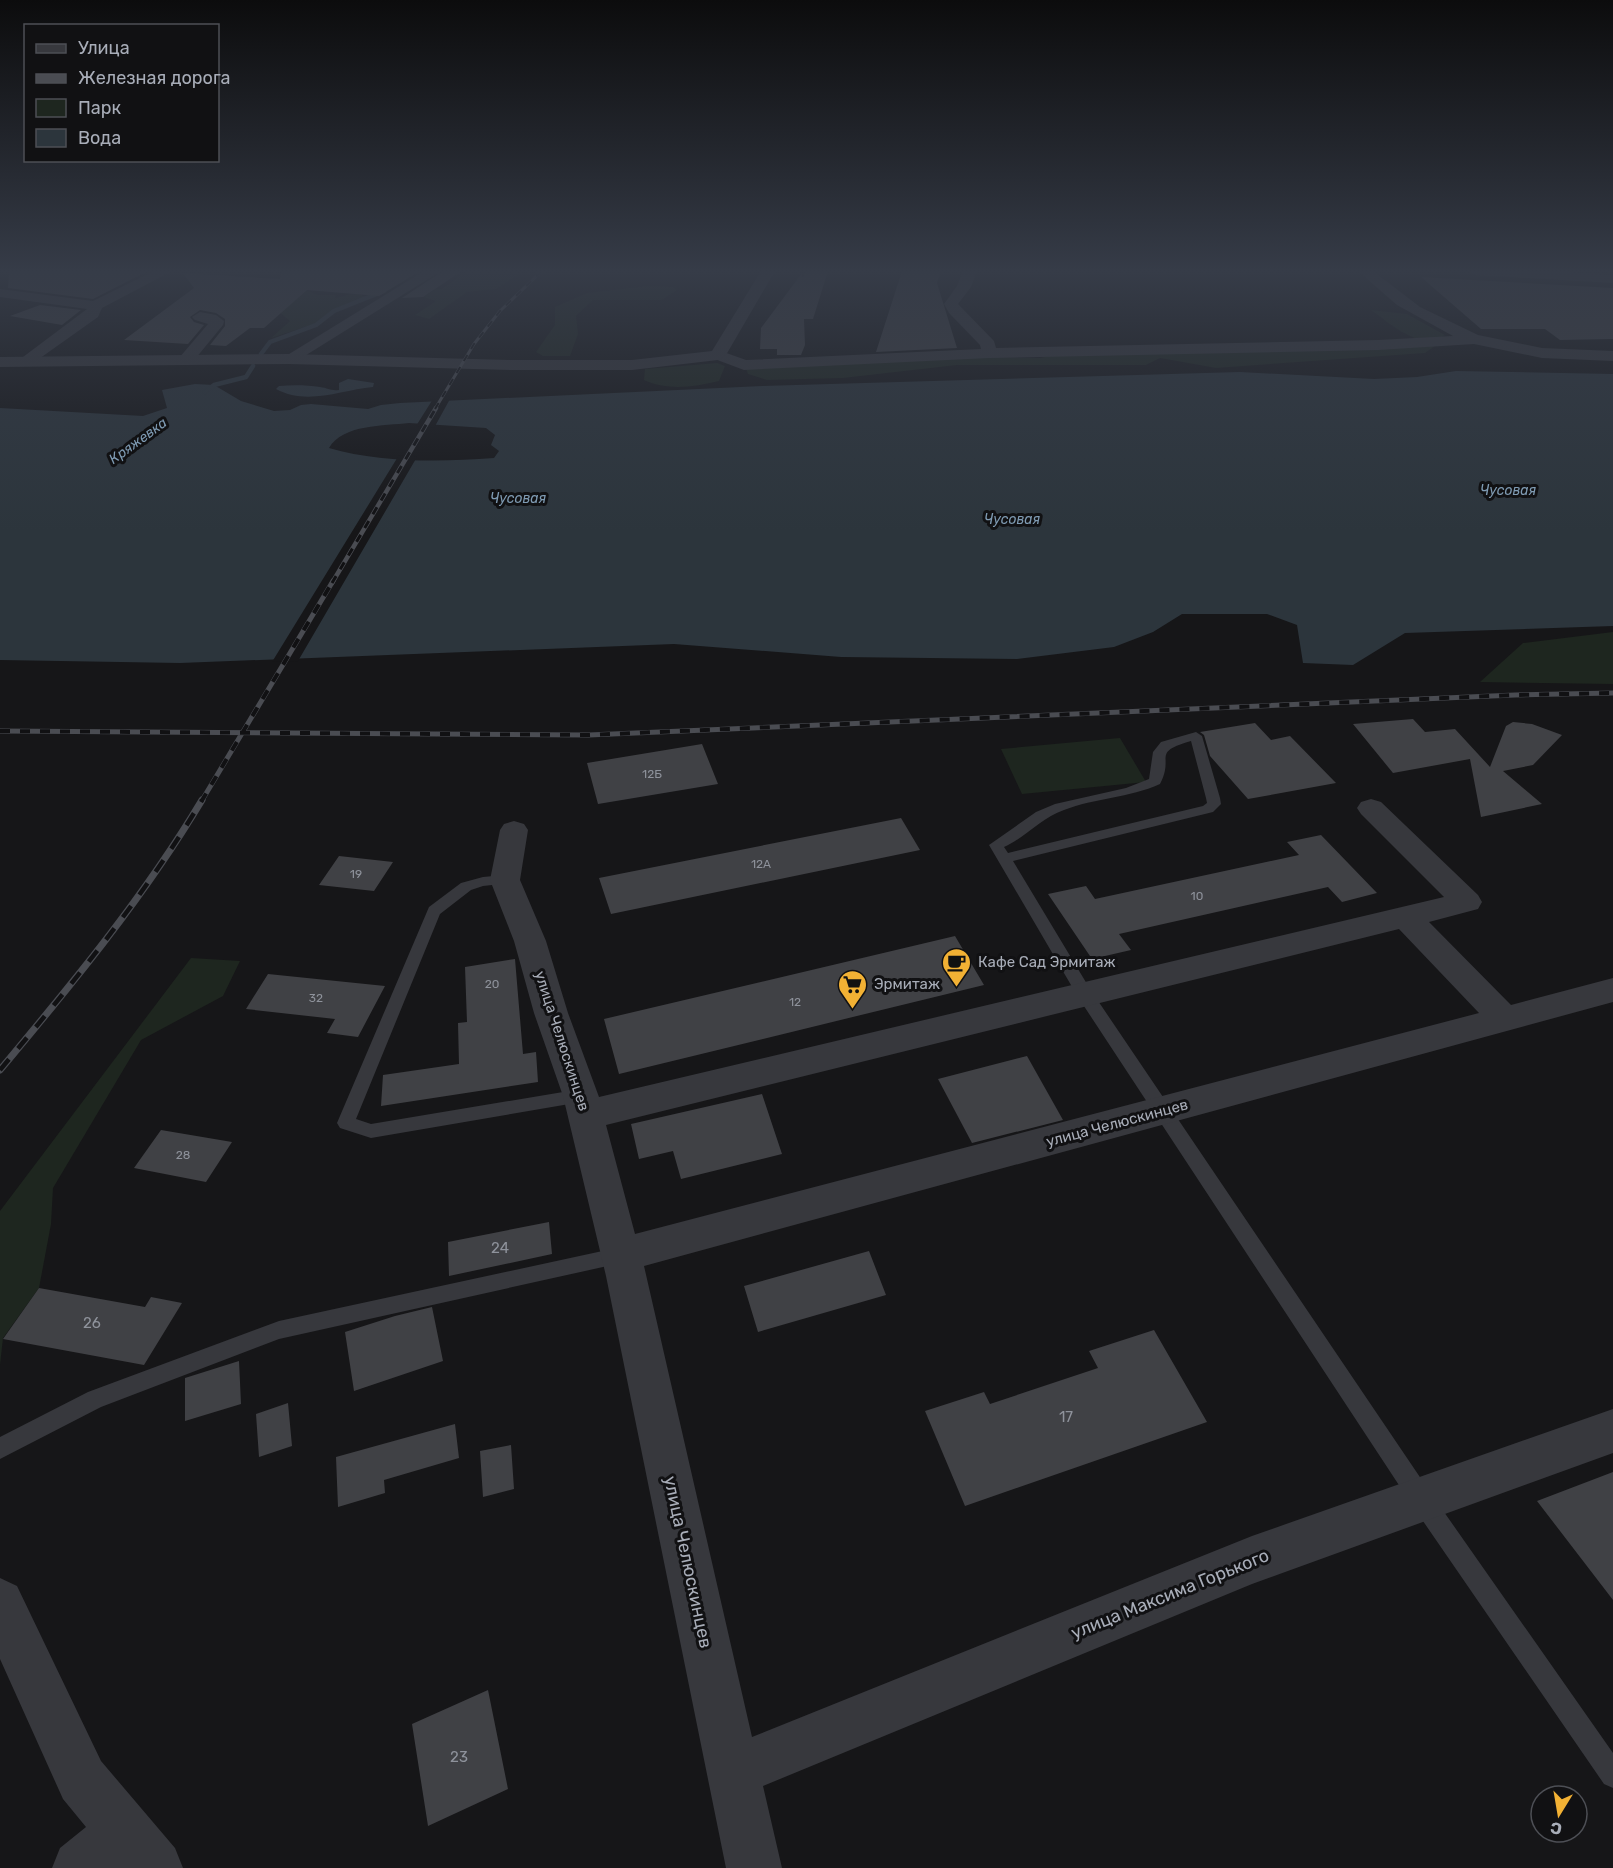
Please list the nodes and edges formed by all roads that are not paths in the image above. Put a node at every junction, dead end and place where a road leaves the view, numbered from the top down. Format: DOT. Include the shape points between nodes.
graph roads {
  1 [pos="30,358"];
  2 [pos="187,358"];
  3 [pos="691,358"];
  4 [pos="726,358"];
  5 [pos="883,358"];
  6 [pos="289,359"];
  7 [pos="185,361"];
  8 [pos="0,362"];
  9 [pos="23,363"];
  10 [pos="1371,808"];
  11 [pos="514,830"];
  12 [pos="1004,859"];
  13 [pos="505,880"];
  14 [pos="1405,916"];
  15 [pos="1613,990"];
  16 [pos="1084,993"];
  17 [pos="1505,1019"];
  18 [pos="584,1106"];
  19 [pos="1164,1111"];
  20 [pos="621,1255"];
  21 [pos="1613,1431"];
  22 [pos="0,1448"];
  23 [pos="1422,1500"];
  24 [pos="0,1603"];
  25 [pos="1612,1769"];
  26 [pos="733,1772"];
  27 [pos="140,1850"];
  28 [pos="80,1868"];
  29 [pos="754,1868"];
  1 -- 9 [label="street"];
  2 -- 7 [label="street"];
  3 -- 6 [label="street" via="632,365"];
  4 -- 5 [label="street" via="744,365"];
  6 -- 7 [label="street"];
  7 -- 9 [label="street"];
  8 -- 9 [label="street"];
  10 -- 14 [label="street" via="1467,902"];
  11 -- 13 [label="street"];
  12 -- 12 [label="lane" via="1208,809 1214,804 1196,736 1165,746 1159,752 1155,781 1143,788 1044,812 1015,836 996,845"];
  12 -- 16 [label="lane"];
  13 -- 18 [label="street, улица Челюскинцев" via="530,941"];
  13 -- 18 [label="lane" via="480,880 454,893 434,910 346,1123 371,1131"];
  14 -- 16 [label="street"];
  14 -- 17 [label="street"];
  15 -- 17 [label="street, улица Челюскинцев"];
  16 -- 18 [label="street"];
  16 -- 19 [label="lane"];
  17 -- 19 [label="street, улица Челюскинцев"];
  18 -- 20 [label="street, улица Челюскинцев"];
  19 -- 20 [label="street, улица Челюскинцев"];
  19 -- 23 [label="lane"];
  20 -- 22 [label="lane" via="279,1330 95,1399"];
  20 -- 26 [label="street, улица Челюскинцев"];
  21 -- 23 [label="street, улица Максима Горького"];
  23 -- 25 [label="lane"];
  23 -- 26 [label="street, улица Максима Горького" via="1252,1560"];
  24 -- 27 [label="street" via="82,1780"];
  26 -- 29 [label="street, улица Челюскинцев"];
  27 -- 28 [label="street"];
}
